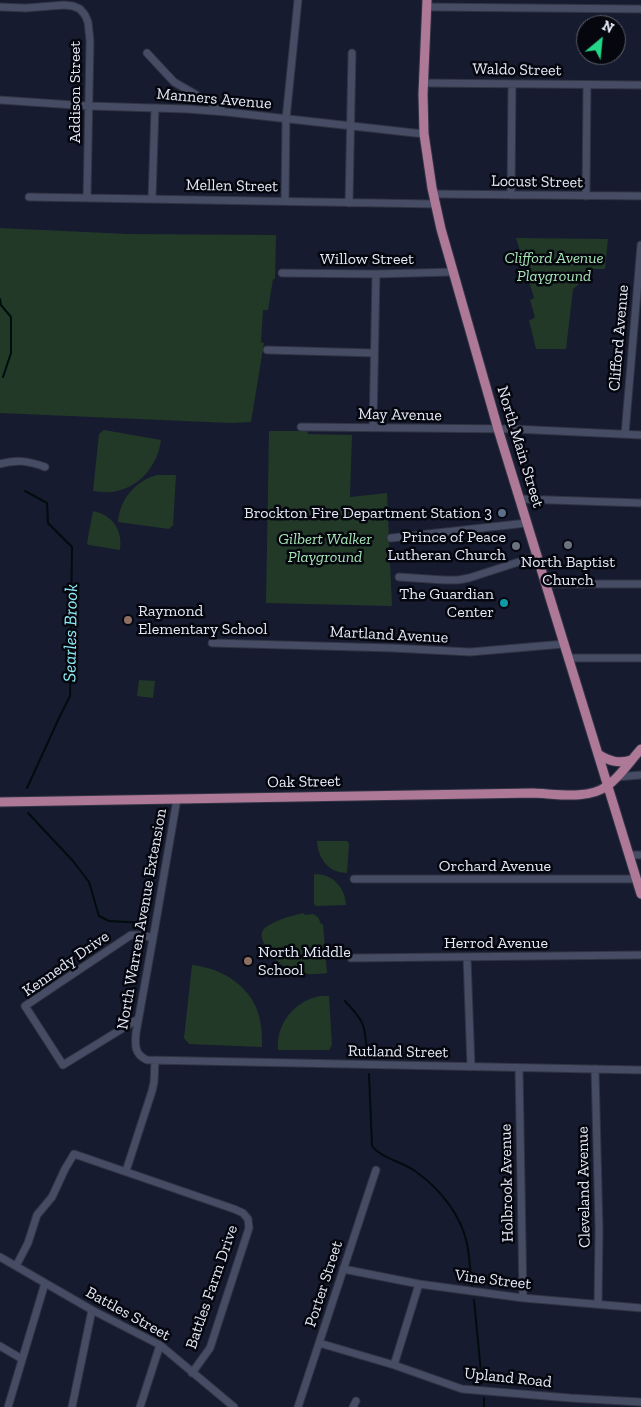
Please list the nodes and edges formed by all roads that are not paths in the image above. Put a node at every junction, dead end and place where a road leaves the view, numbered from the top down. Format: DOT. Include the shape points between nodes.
graph roads {
  1 [pos="298,0"];
  2 [pos="427,3"];
  3 [pos="0,7"];
  4 [pos="641,9"];
  5 [pos="147,53"];
  6 [pos="352,53"];
  7 [pos="423,83"];
  8 [pos="512,84"];
  9 [pos="587,85"];
  10 [pos="641,85"];
  11 [pos="0,100"];
  12 [pos="89,106"];
  13 [pos="155,108"];
  14 [pos="226,112"];
  15 [pos="286,119"];
  16 [pos="351,127"];
  17 [pos="424,134"];
  18 [pos="433,194"];
  19 [pos="511,195"];
  20 [pos="586,196"];
  21 [pos="641,196"];
  22 [pos="29,197"];
  23 [pos="87,198"];
  24 [pos="152,198"];
  25 [pos="284,201"];
  26 [pos="349,203"];
  27 [pos="435,204"];
  28 [pos="641,245"];
  29 [pos="453,272"];
  30 [pos="282,273"];
  31 [pos="376,274"];
  32 [pos="267,350"];
  33 [pos="374,353"];
  34 [pos="301,427"];
  35 [pos="373,428"];
  36 [pos="498,430"];
  37 [pos="625,434"];
  38 [pos="641,435"];
  39 [pos="0,464"];
  40 [pos="45,467"];
  41 [pos="520,499"];
  42 [pos="641,503"];
  43 [pos="527,523"];
  44 [pos="392,538"];
  45 [pos="537,556"];
  46 [pos="399,577"];
  47 [pos="546,584"];
  48 [pos="641,584"];
  49 [pos="212,643"];
  50 [pos="564,644"];
  51 [pos="568,658"];
  52 [pos="641,658"];
  53 [pos="641,749"];
  54 [pos="598,754"];
  55 [pos="632,760"];
  56 [pos="641,776"];
  57 [pos="617,777"];
  58 [pos="607,786"];
  59 [pos="177,800"];
  60 [pos="0,802"];
  61 [pos="629,855"];
  62 [pos="641,855"];
  63 [pos="354,880"];
  64 [pos="636,880"];
  65 [pos="641,894"];
  66 [pos="153,938"];
  67 [pos="641,955"];
  68 [pos="467,957"];
  69 [pos="351,958"];
  70 [pos="138,1019"];
  71 [pos="155,1060"];
  72 [pos="471,1067"];
  73 [pos="519,1068"];
  74 [pos="595,1069"];
  75 [pos="641,1070"];
  76 [pos="376,1170"];
  77 [pos="126,1172"];
  78 [pos="0,1257"];
  79 [pos="16,1266"];
  80 [pos="344,1269"];
  81 [pos="45,1283"];
  82 [pos="419,1284"];
  83 [pos="524,1298"];
  84 [pos="598,1304"];
  85 [pos="641,1308"];
  86 [pos="92,1310"];
  87 [pos="319,1342"];
  88 [pos="160,1345"];
  89 [pos="0,1346"];
  90 [pos="22,1359"];
  91 [pos="394,1365"];
  92 [pos="192,1373"];
  93 [pos="641,1402"];
  94 [pos="229,1405"];
  95 [pos="8,1407"];
  96 [pos="72,1407"];
  97 [pos="140,1407"];
  98 [pos="298,1407"];
  1 -- 15 [label="street"];
  2 -- 4 [label="street"];
  2 -- 7 [label="main road, North Main Street"];
  3 -- 12 [label="street, Addison Street" via="64,5 80,9 88,22 90,41"];
  5 -- 14 [label="street" via="174,82"];
  6 -- 16 [label="street"];
  7 -- 8 [label="street, Waldo Street"];
  7 -- 17 [label="main road, North Main Street"];
  8 -- 9 [label="street, Waldo Street"];
  8 -- 19 [label="street"];
  9 -- 10 [label="street, Waldo Street"];
  9 -- 20 [label="street"];
  11 -- 12 [label="street, Manners Avenue"];
  12 -- 13 [label="street, Manners Avenue"];
  12 -- 23 [label="street, Addison Street"];
  13 -- 14 [label="street, Manners Avenue"];
  13 -- 24 [label="street"];
  14 -- 15 [label="street, Manners Avenue"];
  15 -- 16 [label="street, Manners Avenue"];
  15 -- 25 [label="street"];
  16 -- 17 [label="street, Manners Avenue"];
  16 -- 26 [label="street"];
  17 -- 18 [label="main road, North Main Street"];
  18 -- 19 [label="street, Locust Street"];
  18 -- 27 [label="main road, North Main Street"];
  19 -- 20 [label="street, Locust Street"];
  20 -- 21 [label="street, Locust Street"];
  22 -- 23 [label="street, Mellen Street"];
  23 -- 24 [label="street, Mellen Street"];
  24 -- 25 [label="street, Mellen Street"];
  25 -- 26 [label="street, Mellen Street"];
  26 -- 27 [label="street, Mellen Street"];
  27 -- 29 [label="main road, North Main Street"];
  28 -- 37 [label="street, Clifford Avenue"];
  29 -- 31 [label="street, Willow Street"];
  29 -- 36 [label="main road, North Main Street"];
  30 -- 31 [label="street, Willow Street"];
  31 -- 33 [label="street"];
  32 -- 33 [label="street"];
  33 -- 35 [label="street"];
  34 -- 35 [label="street, May Avenue"];
  35 -- 36 [label="street, May Avenue"];
  36 -- 37 [label="street, May Avenue"];
  36 -- 41 [label="main road, North Main Street"];
  37 -- 38 [label="street, May Avenue"];
  39 -- 40 [label="street" via="19,460"];
  41 -- 42 [label="street"];
  41 -- 43 [label="main road, North Main Street"];
  43 -- 44 [label="street"];
  43 -- 45 [label="main road, North Main Street"];
  45 -- 46 [label="street" via="458,580"];
  45 -- 47 [label="main road, North Main Street"];
  47 -- 48 [label="street"];
  47 -- 50 [label="main road, North Main Street"];
  49 -- 50 [label="street, Martland Avenue" via="470,652"];
  50 -- 51 [label="main road, North Main Street"];
  51 -- 52 [label="street"];
  51 -- 54 [label="main road, North Main Street"];
  53 -- 55 [label="main road"];
  54 -- 55 [label="main road" via="617,762"];
  54 -- 58 [label="main road, North Main Street"];
  55 -- 57 [label="main road"];
  56 -- 57 [label="street"];
  57 -- 58 [label="main road"];
  58 -- 59 [label="main road, Oak Street" via="579,794"];
  58 -- 61 [label="main road, North Main Street"];
  59 -- 60 [label="main road, Oak Street"];
  59 -- 66 [label="street, North Warren Avenue Extension"];
  61 -- 62 [label="street"];
  61 -- 64 [label="main road, North Main Street"];
  63 -- 64 [label="street, Orchard Avenue"];
  64 -- 65 [label="main road, North Main Street"];
  66 -- 70 [label="street, North Warren Avenue Extension"];
  66 -- 70 [label="street, Kennedy Drive" via="131,935 25,1006 63,1065"];
  67 -- 68 [label="street, Herrod Avenue"];
  68 -- 69 [label="street, Herrod Avenue"];
  68 -- 72 [label="street"];
  70 -- 71 [label="street, North Warren Avenue Extension" via="137,1052 140,1057"];
  71 -- 72 [label="street, Rutland Street"];
  71 -- 77 [label="street" via="152,1091"];
  72 -- 73 [label="street, Rutland Street"];
  73 -- 74 [label="street, Rutland Street"];
  73 -- 83 [label="street, Holbrook Avenue"];
  74 -- 75 [label="street, Rutland Street"];
  74 -- 84 [label="street, Cleveland Avenue"];
  76 -- 80 [label="street, Porter Street"];
  77 -- 79 [label="street, Battles Farm Drive" via="74,1154 52,1197 38,1215"];
  77 -- 92 [label="street, Battles Farm Drive" via="234,1208 248,1219 249,1228 210,1348"];
  78 -- 79 [label="street, Battles Street"];
  79 -- 81 [label="street, Battles Street"];
  80 -- 82 [label="street, Vine Street"];
  80 -- 87 [label="street, Porter Street"];
  81 -- 86 [label="street, Battles Street"];
  81 -- 90 [label="street"];
  82 -- 83 [label="street, Vine Street"];
  82 -- 91 [label="street"];
  83 -- 84 [label="street, Vine Street"];
  84 -- 85 [label="street, Vine Street"];
  86 -- 88 [label="street, Battles Street"];
  86 -- 96 [label="street"];
  87 -- 91 [label="street, Upland Road"];
  87 -- 98 [label="street, Porter Street"];
  88 -- 92 [label="street, Battles Street"];
  88 -- 97 [label="street"];
  89 -- 90 [label="street"];
  90 -- 95 [label="street"];
  91 -- 93 [label="street, Upland Road" via="462,1389"];
  92 -- 94 [label="street, Battles Street"];
}
